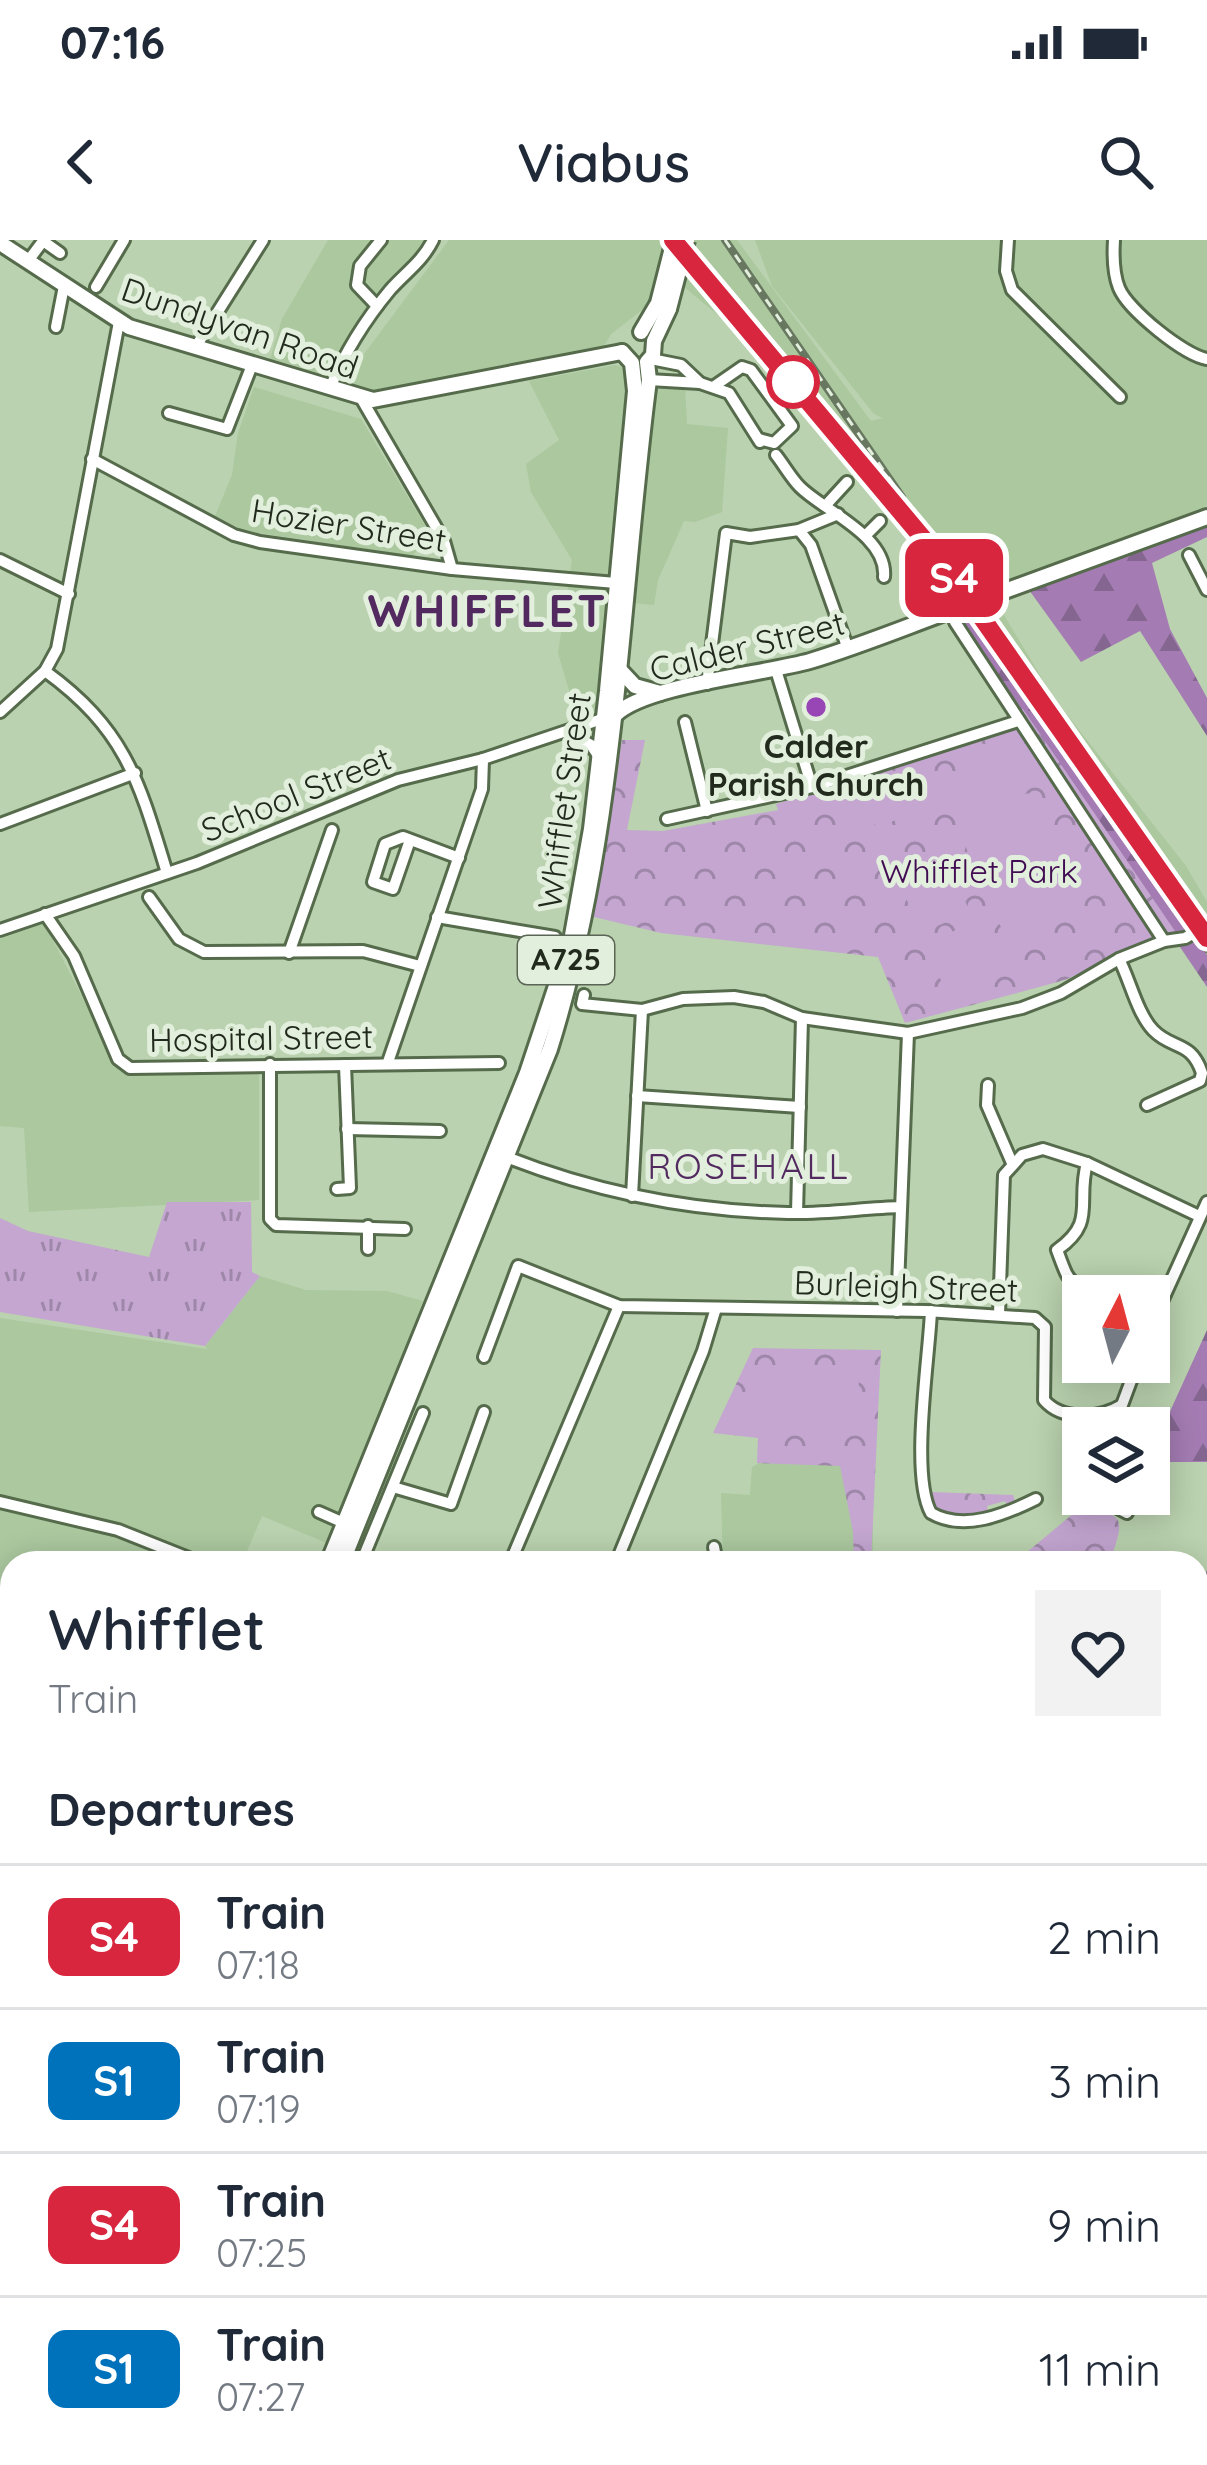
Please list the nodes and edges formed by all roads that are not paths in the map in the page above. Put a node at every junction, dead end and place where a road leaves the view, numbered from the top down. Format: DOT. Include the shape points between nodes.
graph roads {
  1 [pos="42,240"];
  2 [pos="124,240"];
  3 [pos="262,240"];
  4 [pos="381,240"];
  5 [pos="433,240"];
  6 [pos="674,240"];
  7 [pos="687,240"];
  8 [pos="1008,240"];
  9 [pos="1114,240"];
  10 [pos="0,243"];
  11 [pos="60,253"];
  12 [pos="28,261"];
  13 [pos="64,286"];
  14 [pos="96,286"];
  15 [pos="377,306"];
  16 [pos="663,306"];
  17 [pos="119,322"];
  18 [pos="56,327"];
  19 [pos="647,336"];
  20 [pos="195,348"];
  21 [pos="638,359"];
  22 [pos="1207,359"];
  23 [pos="252,365"];
  24 [pos="649,380"];
  25 [pos="703,385"];
  26 [pos="331,388"];
  27 [pos="1120,397"];
  28 [pos="361,398"];
  29 [pos="169,413"];
  30 [pos="776,455"];
  31 [pos="92,459"];
  32 [pos="806,465"];
  33 [pos="791,475"];
  34 [pos="847,482"];
  35 [pos="826,505"];
  36 [pos="838,514"];
  37 [pos="1207,517"];
  38 [pos="880,520"];
  39 [pos="799,530"];
  40 [pos="865,536"];
  41 [pos="1190,555"];
  42 [pos="0,560"];
  43 [pos="452,569"];
  44 [pos="884,577"];
  45 [pos="616,583"];
  46 [pos="1207,590"];
  47 [pos="69,594"];
  48 [pos="957,615"];
  49 [pos="848,649"];
  50 [pos="620,670"];
  51 [pos="776,670"];
  52 [pos="45,671"];
  53 [pos="707,684"];
  54 [pos="663,693"];
  55 [pos="0,712"];
  56 [pos="609,716"];
  57 [pos="1018,721"];
  58 [pos="686,722"];
  59 [pos="567,732"];
  60 [pos="599,758"];
  61 [pos="483,759"];
  62 [pos="135,773"];
  63 [pos="812,787"];
  64 [pos="706,811"];
  65 [pos="667,819"];
  66 [pos="0,824"];
  67 [pos="332,830"];
  68 [pos="410,840"];
  69 [pos="459,858"];
  70 [pos="167,873"];
  71 [pos="149,897"];
  72 [pos="45,914"];
  73 [pos="437,917"];
  74 [pos="1207,926"];
  75 [pos="0,930"];
  76 [pos="1164,941"];
  77 [pos="552,947"];
  78 [pos="290,953"];
  79 [pos="1119,959"];
  80 [pos="420,966"];
  81 [pos="584,995"];
  82 [pos="642,1010"];
  83 [pos="802,1018"];
  84 [pos="908,1033"];
  85 [pos="388,1063"];
  86 [pos="499,1063"];
  87 [pos="270,1064"];
  88 [pos="345,1065"];
  89 [pos="988,1085"];
  90 [pos="637,1096"];
  91 [pos="1148,1106"];
  92 [pos="800,1107"];
  93 [pos="347,1129"];
  94 [pos="440,1131"];
  95 [pos="500,1154"];
  96 [pos="1012,1163"];
  97 [pos="1087,1163"];
  98 [pos="337,1189"];
  99 [pos="632,1196"];
  100 [pos="1207,1202"];
  101 [pos="901,1207"];
  102 [pos="797,1213"];
  103 [pos="1199,1216"];
  104 [pos="368,1226"];
  105 [pos="405,1229"];
  106 [pos="368,1250"];
  107 [pos="1066,1275"];
  108 [pos="1170,1282"];
  109 [pos="619,1306"];
  110 [pos="716,1308"];
  111 [pos="897,1311"];
  112 [pos="931,1312"];
  113 [pos="999,1314"];
  114 [pos="484,1357"];
  115 [pos="484,1412"];
  116 [pos="1062,1412"];
  117 [pos="423,1413"];
  118 [pos="393,1487"];
  119 [pos="1036,1498"];
  120 [pos="0,1502"];
  121 [pos="319,1512"];
  122 [pos="344,1523"];
  123 [pos="714,1547"];
  124 [pos="170,1551"];
  125 [pos="333,1551"];
  126 [pos="347,1551"];
  127 [pos="366,1551"];
  128 [pos="515,1551"];
  129 [pos="621,1551"];
  130 [pos="715,1551"];
  1 -- 11 [label="street"];
  1 -- 12 [label="street"];
  2 -- 14 [label="street" via="114,271"];
  3 -- 20 [label="street"];
  4 -- 15 [label="street" via="357,284"];
  5 -- 15 [label="street"];
  6 -- 16 [label="main road, A725, bridge"];
  7 -- 16 [label="main road, A725, bridge"];
  8 -- 27 [label="street" via="1012,290"];
  9 -- 22 [label="street" via="1125,298 1185,353"];
  10 -- 12 [label="main road, Dundyvan Road"];
  12 -- 13 [label="main road, Dundyvan Road"];
  13 -- 17 [label="main road, Dundyvan Road"];
  13 -- 18 [label="street"];
  15 -- 26 [label="street"];
  16 -- 19 [label="main road, A725"];
  17 -- 20 [label="main road, Dundyvan Road"];
  17 -- 31 [label="street"];
  19 -- 21 [label="main road, Whifflet Street / A725"];
  19 -- 21 [label="main road, A725" via="626,338"];
  20 -- 23 [label="main road, Dundyvan Road"];
  21 -- 24 [label="main road, Whifflet Street / A725"];
  21 -- 25 [label="street" via="681,364"];
  21 -- 28 [label="main road, Dundyvan Road"];
  21 -- 45 [label="main road, Whifflet Street / A725"];
  23 -- 26 [label="main road, Dundyvan Road"];
  23 -- 29 [label="street" via="227,428"];
  24 -- 25 [label="street"];
  24 -- 50 [label="main road, Whifflet Street / A725"];
  25 -- 25 [label="street" via="729,393 760,442 792,426 751,370"];
  26 -- 28 [label="main road, Dundyvan Road"];
  28 -- 43 [label="street" via="444,541"];
  30 -- 33 [label="street"];
  31 -- 43 [label="street, Hozier Street" via="234,535"];
  31 -- 47 [label="street"];
  32 -- 33 [label="street"];
  33 -- 35 [label="street"];
  34 -- 35 [label="street"];
  35 -- 36 [label="street"];
  36 -- 39 [label="street"];
  36 -- 40 [label="street"];
  37 -- 48 [label="main road, Calder Street, bridge"];
  38 -- 40 [label="street"];
  39 -- 49 [label="street"];
  39 -- 53 [label="street" via="726,532"];
  40 -- 44 [label="street"];
  41 -- 46 [label="street"];
  42 -- 47 [label="street"];
  43 -- 45 [label="street, Hozier Street"];
  45 -- 56 [label="main road, Whifflet Street / A725"];
  47 -- 52 [label="street"];
  48 -- 49 [label="main road, Calder Street"];
  48 -- 57 [label="street"];
  49 -- 51 [label="main road, Calder Street"];
  50 -- 54 [label="main road, Whifflet Street" via="631,685"];
  50 -- 56 [label="main road, Whifflet Street / A725"];
  51 -- 53 [label="main road, Calder Street"];
  51 -- 63 [label="street"];
  52 -- 55 [label="street"];
  52 -- 62 [label="street" via="112,731"];
  53 -- 54 [label="main road, Calder Street"];
  54 -- 56 [label="main road, Calder Street"];
  56 -- 59 [label="street, School Street"];
  56 -- 60 [label="main road, Whifflet Street / A725"];
  56 -- 95 [label="main road, Whifflet Street / A725" via="581,944 550,1049"];
  57 -- 63 [label="street"];
  57 -- 76 [label="street"];
  58 -- 64 [label="street"];
  59 -- 60 [label="street"];
  59 -- 61 [label="street, School Street"];
  60 -- 95 [label="main road, Whifflet Street / A725" via="563,972"];
  61 -- 69 [label="street" via="482,789"];
  61 -- 70 [label="street, School Street" via="398,780"];
  62 -- 66 [label="street"];
  62 -- 70 [label="street"];
  63 -- 64 [label="street"];
  64 -- 65 [label="street"];
  67 -- 78 [label="street"];
  68 -- 68 [label="street" via="385,844 373,882 393,889"];
  68 -- 69 [label="street"];
  69 -- 73 [label="street"];
  70 -- 72 [label="street, School Street"];
  71 -- 78 [label="street" via="193,948"];
  72 -- 75 [label="street, School Street"];
  72 -- 87 [label="street, Hospital Street" via="74,956 118,1059 130,1068"];
  73 -- 77 [label="street" via="555,938"];
  73 -- 80 [label="street"];
  74 -- 76 [label="street, bridge"];
  76 -- 79 [label="street"];
  78 -- 80 [label="street" via="363,951"];
  79 -- 84 [label="street" via="1022,1008"];
  79 -- 91 [label="street" via="1156,1034 1187,1048 1202,1073"];
  80 -- 85 [label="street"];
  81 -- 82 [label="street" via="581,1004"];
  82 -- 83 [label="street" via="734,997"];
  82 -- 90 [label="street"];
  83 -- 84 [label="street"];
  83 -- 92 [label="street"];
  84 -- 101 [label="street"];
  85 -- 86 [label="street, Hospital Street"];
  85 -- 88 [label="street, Hospital Street"];
  87 -- 88 [label="street, Hospital Street"];
  87 -- 104 [label="street" via="270,1219"];
  88 -- 93 [label="street"];
  89 -- 96 [label="street" via="987,1105"];
  90 -- 92 [label="street"];
  90 -- 99 [label="street"];
  92 -- 102 [label="street"];
  93 -- 94 [label="street"];
  93 -- 98 [label="street" via="350,1188"];
  95 -- 99 [label="street"];
  95 -- 122 [label="main road, Whifflet Street / A725"];
  95 -- 126 [label="main road, Whifflet Street / A725"];
  96 -- 97 [label="street" via="1043,1149"];
  96 -- 113 [label="street" via="1004,1175"];
  97 -- 103 [label="street"];
  97 -- 107 [label="street" via="1083,1225 1057,1250"];
  99 -- 102 [label="street"];
  100 -- 103 [label="street"];
  101 -- 102 [label="street"];
  101 -- 111 [label="street"];
  103 -- 108 [label="street"];
  104 -- 105 [label="street"];
  104 -- 106 [label="street"];
  109 -- 110 [label="street, Burleigh Street"];
  109 -- 114 [label="street, Burleigh Street" via="518,1266"];
  109 -- 128 [label="street"];
  110 -- 111 [label="street, Burleigh Street"];
  110 -- 129 [label="street"];
  111 -- 112 [label="street, Burleigh Street"];
  112 -- 113 [label="street, Burleigh Street"];
  112 -- 119 [label="street" via="922,1456 931,1513 950,1520 1002,1516"];
  113 -- 116 [label="street, Burleigh Street" via="1045,1327 1044,1400"];
  115 -- 118 [label="street" via="451,1504"];
  117 -- 118 [label="street"];
  118 -- 127 [label="street"];
  120 -- 124 [label="street"];
  121 -- 122 [label="street"];
  122 -- 125 [label="main road, Whifflet Street / A725"];
  123 -- 130 [label="street"];
}
